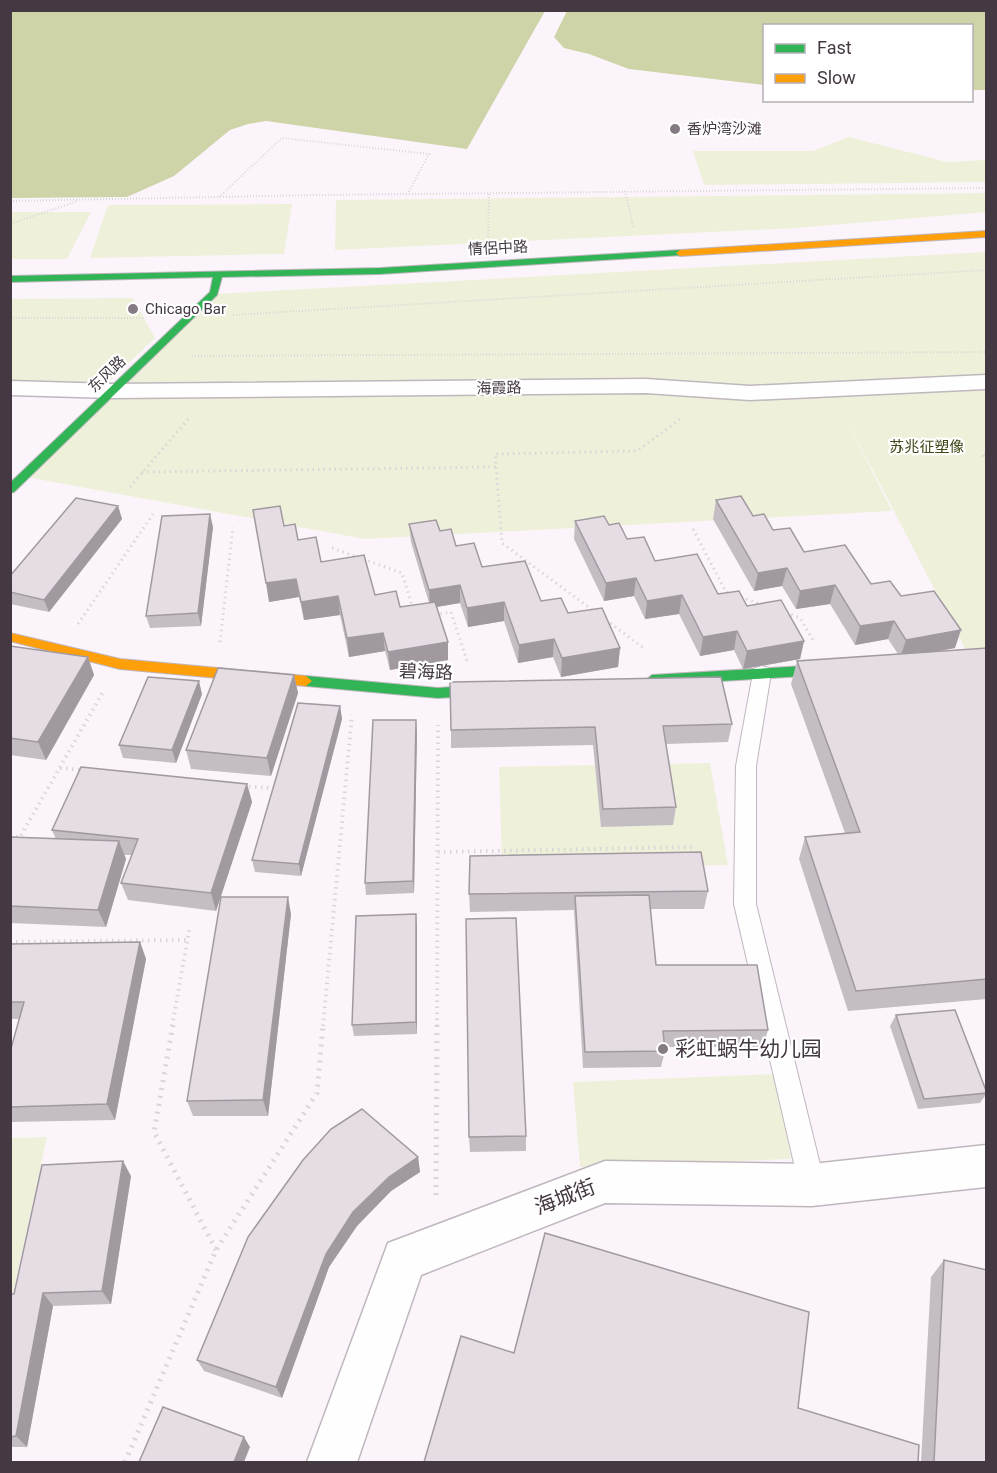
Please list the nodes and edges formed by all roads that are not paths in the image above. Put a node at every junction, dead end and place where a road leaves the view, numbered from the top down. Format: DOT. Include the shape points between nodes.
graph roads {
  1 [pos="987,234"];
  2 [pos="218,276"];
  3 [pos="10,279"];
  4 [pos="194,293"];
  5 [pos="219,293"];
  6 [pos="987,382"];
  7 [pos="10,388"];
  8 [pos="112,391"];
  9 [pos="10,490"];
  10 [pos="10,637"];
  11 [pos="853,668"];
  12 [pos="762,674"];
  13 [pos="638,681"];
  14 [pos="511,688"];
  15 [pos="987,1166"];
  16 [pos="812,1185"];
  17 [pos="332,1462"];
  1 -- 2 [label="main road, 情侶中路" via="498,265"];
  2 -- 3 [label="main road, 情侶中路"];
  2 -- 5 [label="main road"];
  4 -- 5 [label="main road"];
  5 -- 8 [label="main road, 东风路"];
  6 -- 8 [label="street, 海霞路" via="750,393 646,386"];
  7 -- 8 [label="street, 海霞路"];
  8 -- 9 [label="main road, 东风路"];
  10 -- 14 [label="main road, 碧海路" via="120,664 438,693"];
  11 -- 12 [label="main road"];
  12 -- 13 [label="main road"];
  12 -- 16 [label="lane" via="746,766 745,904"];
  15 -- 16 [label="street, 海城街"];
  16 -- 17 [label="street, 海城街" via="605,1182 404,1259"];
}
